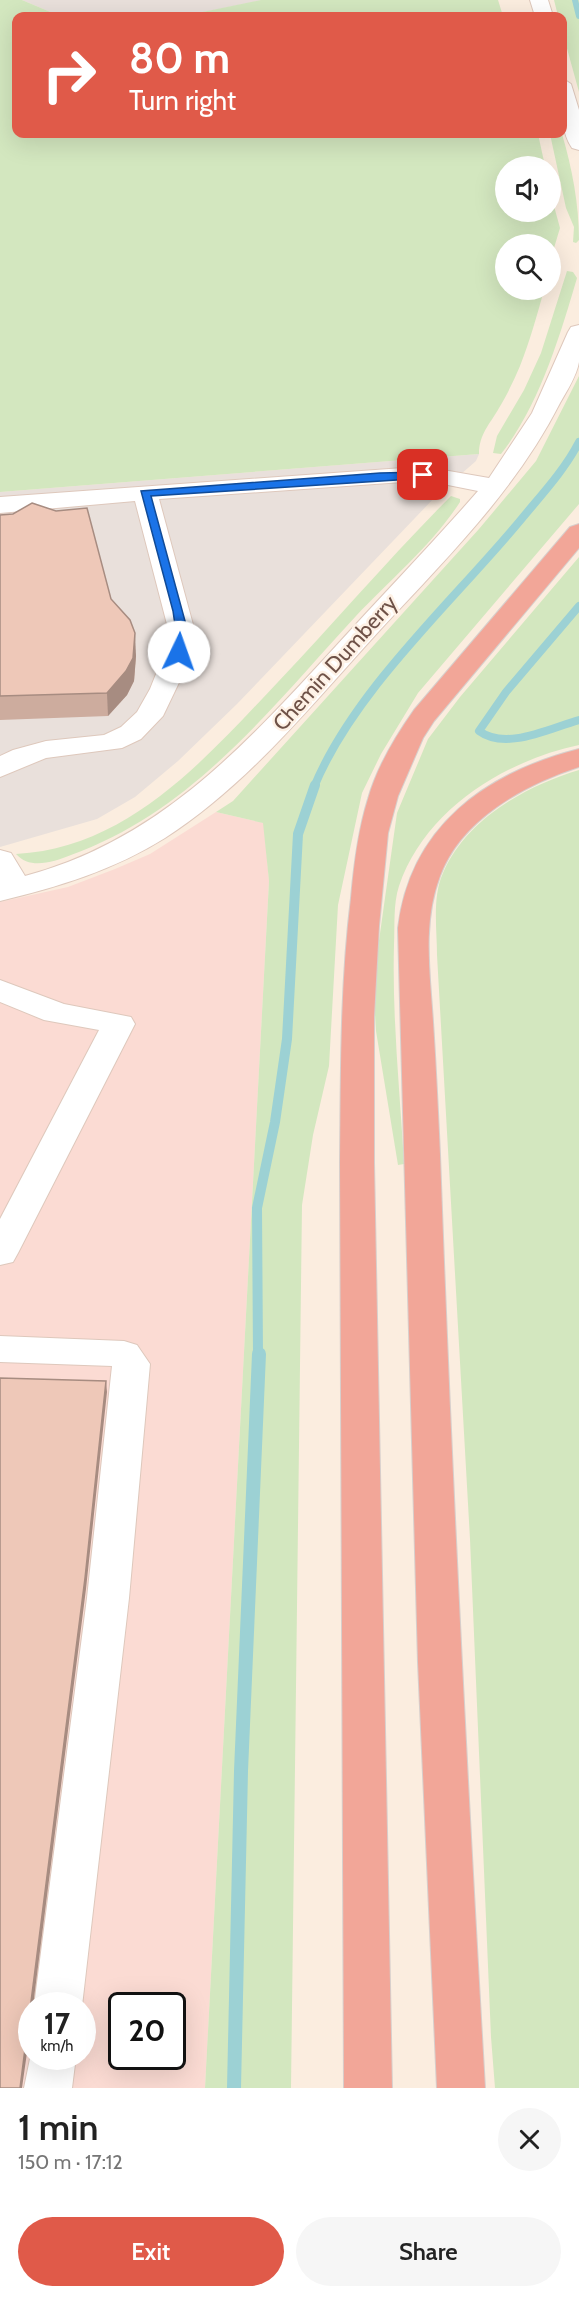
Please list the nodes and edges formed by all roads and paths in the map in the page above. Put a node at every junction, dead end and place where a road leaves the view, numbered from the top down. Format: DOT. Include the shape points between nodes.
graph roads {
  1 [pos="567,102"];
  2 [pos="579,144"];
  3 [pos="579,332"];
  4 [pos="495,487"];
  5 [pos="145,494"];
  6 [pos="0,506"];
  7 [pos="579,532"];
  8 [pos="579,758"];
  9 [pos="0,768"];
  10 [pos="0,859"];
  11 [pos="9,889"];
  12 [pos="0,990"];
  13 [pos="0,1253"];
  14 [pos="0,1349"];
  15 [pos="60,1992"];
  16 [pos="50,2070"];
  17 [pos="48,2088"];
  18 [pos="368,2088"];
  19 [pos="461,2088"];
  1 -- 2 [label="street"];
  3 -- 4 [label="street, Chemin Dumberry" via="540,419"];
  4 -- 5 [label="street" via="443,477 402,475"];
  4 -- 11 [label="street, Chemin Dumberry" via="217,787 171,822 116,853 70,872"];
  5 -- 6 [label="street"];
  5 -- 9 [label="street" via="182,632 179,652 160,699 148,720 130,736 108,744 32,753"];
  7 -- 18 [label="highway" via="455,676 410,738 383,796 373,833 358,1017 357,1175"];
  8 -- 19 [label="highway" via="511,787 465,819 426,870 418,893 415,922 439,1661"];
  10 -- 11 [label="street"];
  12 -- 13 [label="street" via="56,1013 119,1024"];
  14 -- 15 [label="street" via="124,1354 131,1364 108,1598"];
  16 -- 17 [label="street"];
}
